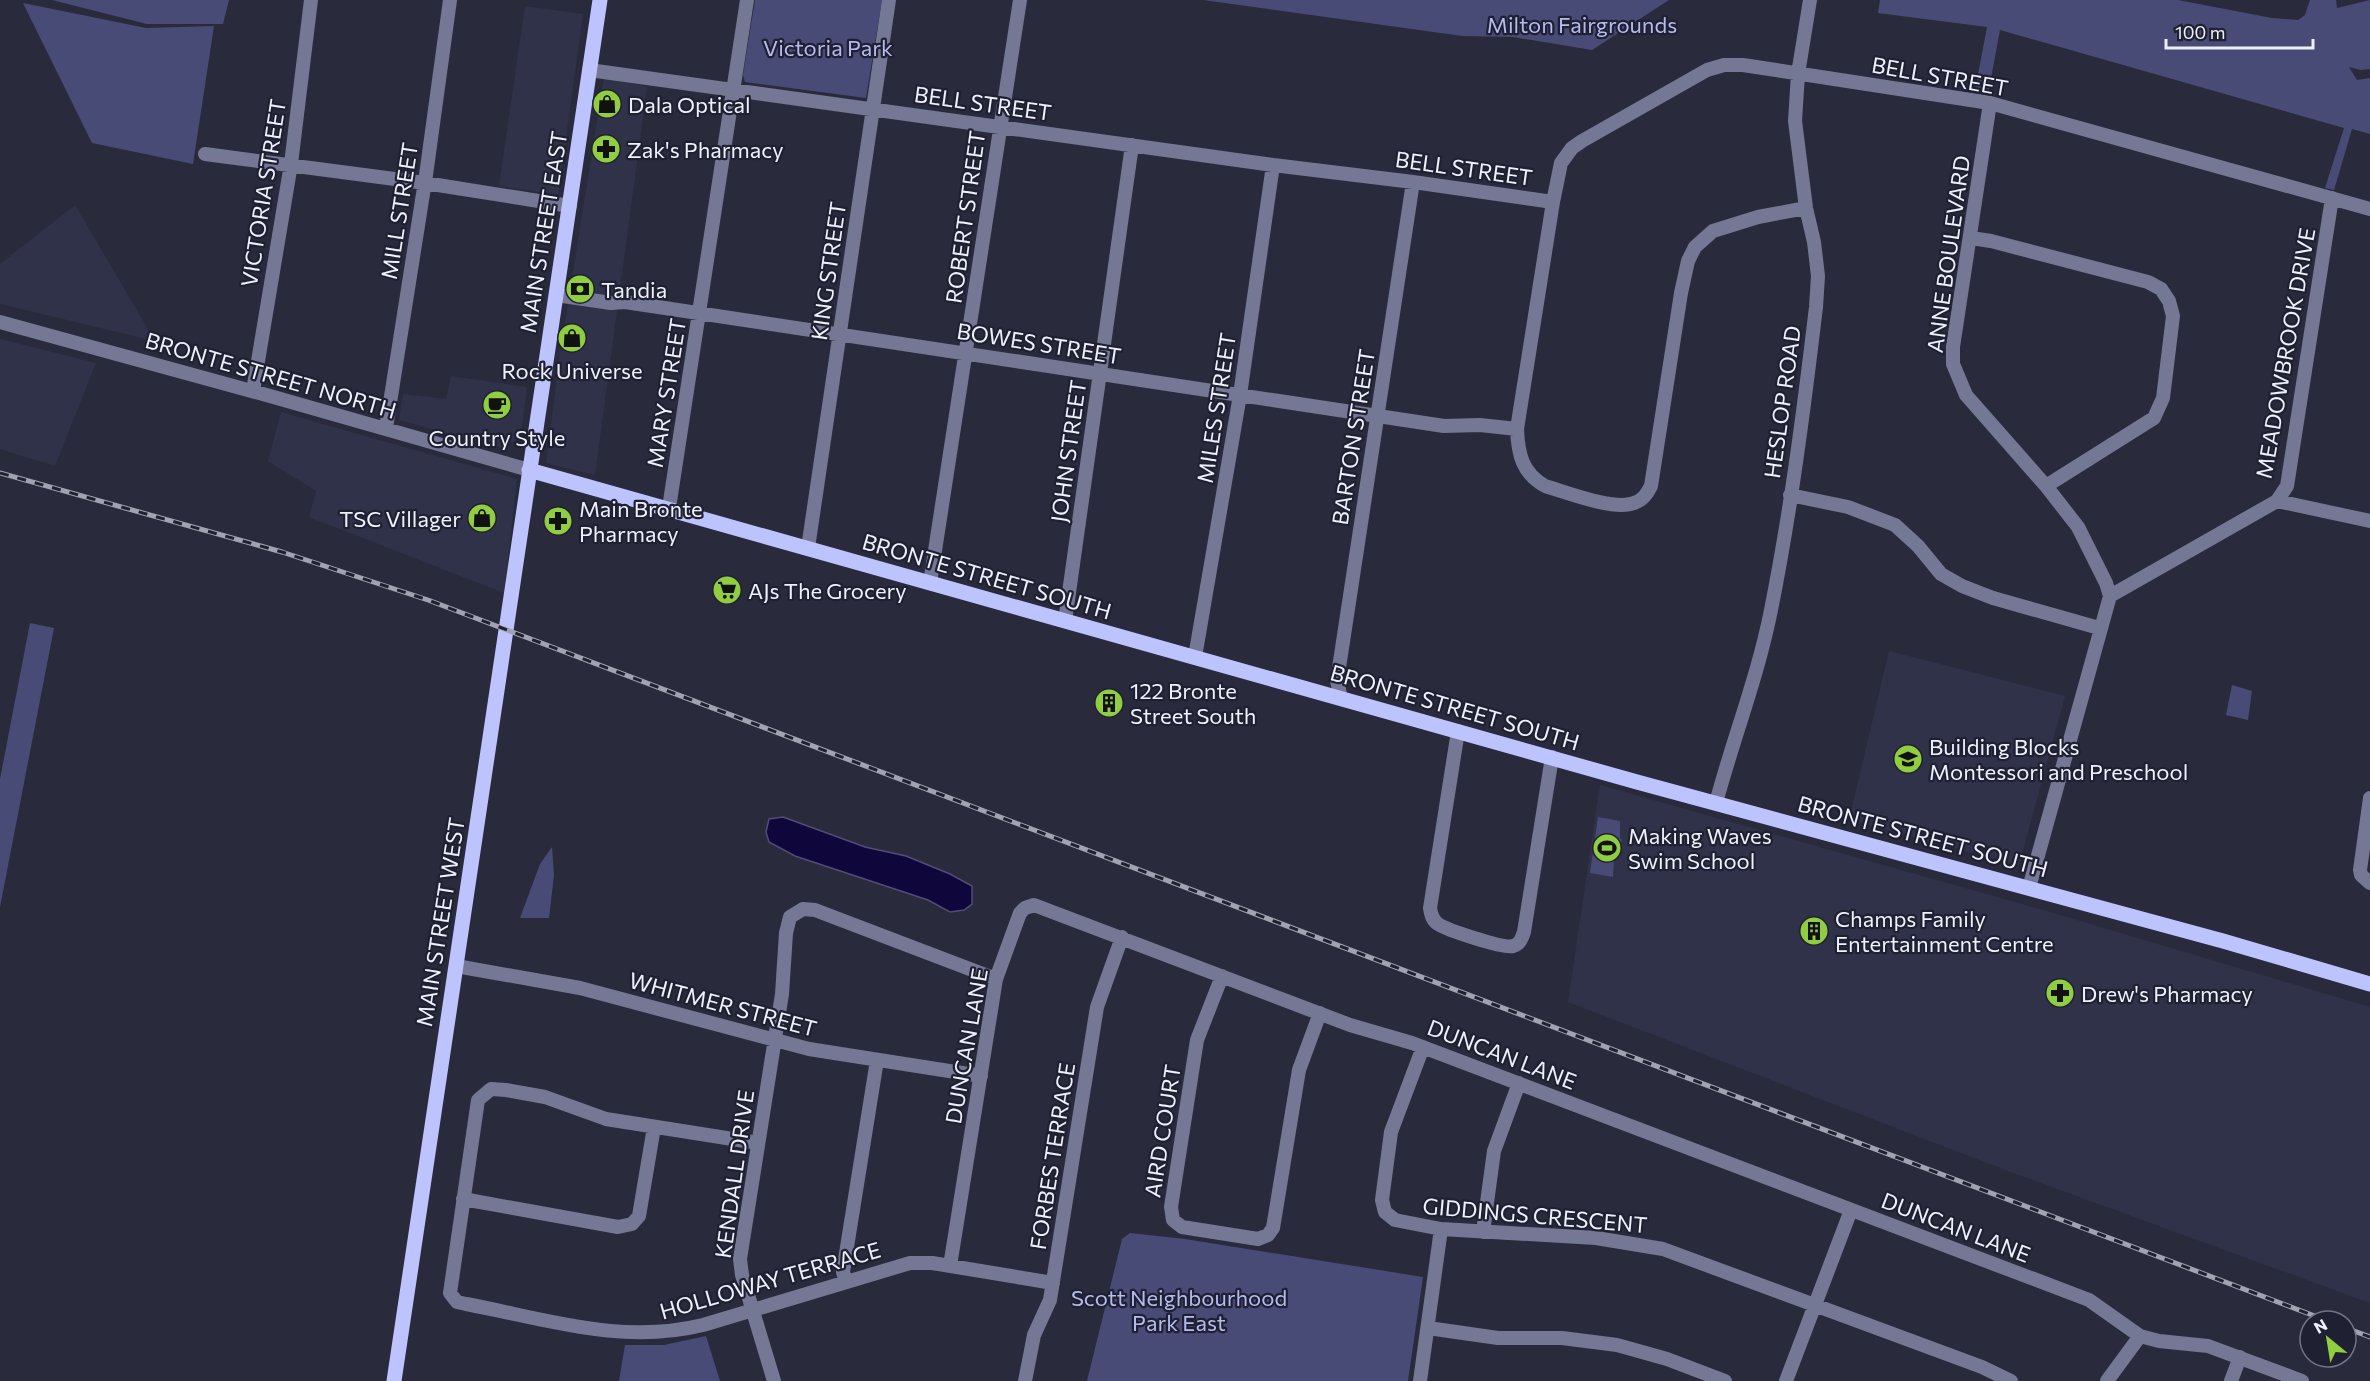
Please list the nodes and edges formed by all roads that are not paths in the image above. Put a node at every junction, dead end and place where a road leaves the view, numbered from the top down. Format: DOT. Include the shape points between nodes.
graph roads {
  1 [pos="311,0"];
  2 [pos="450,0"];
  3 [pos="600,0"];
  4 [pos="747,0"];
  5 [pos="889,0"];
  6 [pos="1020,0"];
  7 [pos="1810,0"];
  8 [pos="589,70"];
  9 [pos="1798,74"];
  10 [pos="733,90"];
  11 [pos="1990,103"];
  12 [pos="873,109"];
  13 [pos="1000,126"];
  14 [pos="1132,145"];
  15 [pos="205,154"];
  16 [pos="291,164"];
  17 [pos="1273,165"];
  18 [pos="1413,182"];
  19 [pos="425,183"];
  20 [pos="2332,198"];
  21 [pos="1553,202"];
  22 [pos="570,206"];
  23 [pos="1806,208"];
  24 [pos="2370,209"];
  25 [pos="1971,238"];
  26 [pos="556,295"];
  27 [pos="699,314"];
  28 [pos="0,322"];
  29 [pos="840,334"];
  30 [pos="965,353"];
  31 [pos="1100,374"];
  32 [pos="253,391"];
  33 [pos="1240,395"];
  34 [pos="1378,416"];
  35 [pos="386,428"];
  36 [pos="1517,429"];
  37 [pos="530,470"];
  38 [pos="2046,486"];
  39 [pos="1790,495"];
  40 [pos="2277,501"];
  41 [pos="669,508"];
  42 [pos="2370,521"];
  43 [pos="808,548"];
  44 [pos="930,583"];
  45 [pos="2110,596"];
  46 [pos="1065,621"];
  47 [pos="2100,628"];
  48 [pos="1195,657"];
  49 [pos="1341,698"];
  50 [pos="1458,731"];
  51 [pos="1552,757"];
  52 [pos="2370,798"];
  53 [pos="1716,803"];
  54 [pos="2370,883"];
  55 [pos="2029,888"];
  56 [pos="1122,937"];
  57 [pos="456,966"];
  58 [pos="1222,976"];
  59 [pos="996,979"];
  60 [pos="2370,984"];
  61 [pos="1320,1013"];
  62 [pos="774,1040"];
  63 [pos="1423,1047"];
  64 [pos="877,1060"];
  65 [pos="981,1076"];
  66 [pos="1519,1083"];
  67 [pos="654,1127"];
  68 [pos="758,1143"];
  69 [pos="463,1199"];
  70 [pos="1851,1210"];
  71 [pos="1441,1229"];
  72 [pos="1484,1232"];
  73 [pos="951,1266"];
  74 [pos="846,1282"];
  75 [pos="1053,1283"];
  76 [pos="1815,1305"];
  77 [pos="752,1310"];
  78 [pos="1428,1328"];
  79 [pos="2140,1335"];
  80 [pos="2240,1357"];
  81 [pos="394,1381"];
  82 [pos="774,1381"];
  83 [pos="1025,1381"];
  84 [pos="1420,1381"];
  85 [pos="1725,1381"];
  86 [pos="1786,1381"];
  87 [pos="2011,1381"];
  88 [pos="2107,1381"];
  89 [pos="2231,1381"];
  90 [pos="2302,1381"];
  1 -- 16 [label="street, VICTORIA STREET"];
  2 -- 19 [label="street, MILL STREET"];
  3 -- 8 [label="main road, MAIN STREET EAST"];
  4 -- 10 [label="street, MARY STREET"];
  5 -- 12 [label="street, KING STREET"];
  6 -- 13 [label="street, ROBERT STREET"];
  7 -- 9 [label="street, HESLOP ROAD"];
  8 -- 10 [label="street, BELL STREET"];
  8 -- 22 [label="main road, MAIN STREET EAST"];
  9 -- 11 [label="street, BELL STREET"];
  9 -- 21 [label="street, BELL STREET" via="1743,65 1707,70 1572,148 1561,163"];
  9 -- 23 [label="street, HESLOP ROAD" via="1795,121"];
  10 -- 12 [label="street, BELL STREET"];
  10 -- 27 [label="street, MARY STREET"];
  11 -- 20 [label="street, BELL STREET"];
  11 -- 25 [label="street, ANNE BOULEVARD"];
  12 -- 13 [label="street, BELL STREET"];
  12 -- 29 [label="street, KING STREET"];
  13 -- 14 [label="street, BELL STREET"];
  13 -- 30 [label="street, ROBERT STREET"];
  14 -- 17 [label="street, BELL STREET"];
  14 -- 31 [label="street, JOHN STREET"];
  15 -- 16 [label="street"];
  16 -- 19 [label="street"];
  16 -- 32 [label="street, VICTORIA STREET"];
  17 -- 18 [label="street, BELL STREET"];
  17 -- 33 [label="street, MILES STREET"];
  18 -- 21 [label="street, BELL STREET"];
  18 -- 34 [label="street, BARTON STREET"];
  19 -- 22 [label="street"];
  19 -- 35 [label="street, MILL STREET"];
  20 -- 24 [label="street, BELL STREET"];
  20 -- 40 [label="street, MEADOWBROOK DRIVE" via="2289,475"];
  21 -- 36 [label="street"];
  22 -- 26 [label="main road, MAIN STREET EAST"];
  23 -- 36 [label="street" via="1713,231 1695,247 1681,293 1651,486 1645,497 1620,505 1545,486 1525,470"];
  23 -- 39 [label="street, HESLOP ROAD" via="1818,276"];
  25 -- 38 [label="street, ANNE BOULEVARD" via="1953,364 1966,395"];
  25 -- 38 [label="street" via="2148,282 2161,289 2169,301 2172,335 2163,398 2154,418"];
  26 -- 27 [label="street, BOWES STREET"];
  26 -- 37 [label="main road, MAIN STREET EAST"];
  27 -- 29 [label="street, BOWES STREET"];
  27 -- 41 [label="street, MARY STREET"];
  28 -- 32 [label="street, BRONTE STREET NORTH"];
  29 -- 30 [label="street, BOWES STREET"];
  29 -- 43 [label="street, KING STREET"];
  30 -- 31 [label="street, BOWES STREET"];
  30 -- 44 [label="street, ROBERT STREET"];
  31 -- 33 [label="street, BOWES STREET"];
  31 -- 46 [label="street, JOHN STREET"];
  32 -- 35 [label="street, BRONTE STREET NORTH"];
  33 -- 34 [label="street, BOWES STREET"];
  33 -- 48 [label="street, MILES STREET"];
  34 -- 36 [label="street, BOWES STREET" via="1444,426"];
  34 -- 49 [label="street, BARTON STREET" via="1337,681"];
  35 -- 37 [label="street, BRONTE STREET NORTH"];
  37 -- 41 [label="main road, BRONTE STREET SOUTH"];
  37 -- 57 [label="main road, MAIN STREET WEST"];
  38 -- 45 [label="street, ANNE BOULEVARD" via="2078,527"];
  39 -- 47 [label="street" via="1848,507 1895,525 1941,574 1962,586"];
  39 -- 53 [label="street, HESLOP ROAD" via="1771,611"];
  40 -- 42 [label="street"];
  40 -- 45 [label="street, MEADOWBROOK DRIVE"];
  41 -- 43 [label="main road, BRONTE STREET SOUTH"];
  43 -- 44 [label="main road, BRONTE STREET SOUTH"];
  44 -- 46 [label="main road, BRONTE STREET SOUTH"];
  45 -- 47 [label="street"];
  46 -- 48 [label="main road, BRONTE STREET SOUTH"];
  47 -- 55 [label="street"];
  48 -- 49 [label="main road, BRONTE STREET SOUTH"];
  49 -- 50 [label="main road, BRONTE STREET SOUTH"];
  50 -- 51 [label="main road, BRONTE STREET SOUTH"];
  50 -- 51 [label="street" via="1431,915 1438,924 1499,946 1515,946 1524,932"];
  51 -- 53 [label="main road, BRONTE STREET SOUTH"];
  52 -- 54 [label="street" via="2360,870"];
  53 -- 55 [label="main road, BRONTE STREET SOUTH"];
  55 -- 60 [label="main road, BRONTE STREET SOUTH"];
  56 -- 58 [label="street, DUNCAN LANE"];
  56 -- 59 [label="street, DUNCAN LANE" via="1042,907 1029,906 1018,918"];
  56 -- 75 [label="street, FORBES TERRACE" via="1097,1007"];
  57 -- 62 [label="street, WHITMER STREET" via="580,988"];
  57 -- 81 [label="main road, MAIN STREET WEST"];
  58 -- 61 [label="street, DUNCAN LANE"];
  58 -- 61 [label="street, AIRD COURT" via="1197,1040 1170,1207 1173,1220 1182,1227 1258,1239 1273,1228 1299,1070"];
  59 -- 62 [label="street, KENDALL DRIVE" via="815,910 803,909 790,917 788,923"];
  59 -- 65 [label="street, DUNCAN LANE"];
  61 -- 63 [label="street, DUNCAN LANE"];
  62 -- 64 [label="street, WHITMER STREET"];
  62 -- 68 [label="street, KENDALL DRIVE"];
  63 -- 66 [label="street, DUNCAN LANE"];
  63 -- 71 [label="street, GIDDINGS CRESCENT" via="1393,1126 1382,1200 1385,1212 1395,1220"];
  64 -- 65 [label="street, WHITMER STREET"];
  64 -- 74 [label="street" via="843,1272"];
  65 -- 73 [label="street, DUNCAN LANE"];
  66 -- 70 [label="street, DUNCAN LANE"];
  66 -- 72 [label="street" via="1494,1151"];
  67 -- 68 [label="street, HOLLOWAY TERRACE"];
  67 -- 69 [label="street" via="639,1216 627,1227"];
  67 -- 69 [label="street, HOLLOWAY TERRACE" via="599,1117 540,1095 491,1089 478,1100"];
  68 -- 77 [label="street, KENDALL DRIVE" via="740,1259"];
  69 -- 77 [label="street, HOLLOWAY TERRACE" via="450,1288 457,1302 628,1334 674,1332"];
  70 -- 76 [label="street"];
  70 -- 79 [label="street, DUNCAN LANE" via="2089,1300"];
  71 -- 72 [label="street, GIDDINGS CRESCENT"];
  71 -- 78 [label="street"];
  72 -- 76 [label="street, GIDDINGS CRESCENT" via="1580,1236 1648,1246 1711,1265"];
  73 -- 74 [label="street, HOLLOWAY TERRACE" via="910,1263"];
  73 -- 75 [label="street, HOLLOWAY TERRACE"];
  74 -- 77 [label="street, HOLLOWAY TERRACE"];
  75 -- 83 [label="street, FORBES TERRACE" via="1050,1300 1034,1335"];
  76 -- 86 [label="street"];
  76 -- 87 [label="street, GIDDINGS CRESCENT"];
  77 -- 82 [label="street, KENDALL DRIVE"];
  78 -- 84 [label="street"];
  78 -- 85 [label="street" via="1498,1338 1562,1338 1617,1345"];
  79 -- 80 [label="street, DUNCAN LANE" via="2208,1346"];
  79 -- 88 [label="street"];
  80 -- 89 [label="street"];
  80 -- 90 [label="street, DUNCAN LANE"];
}
